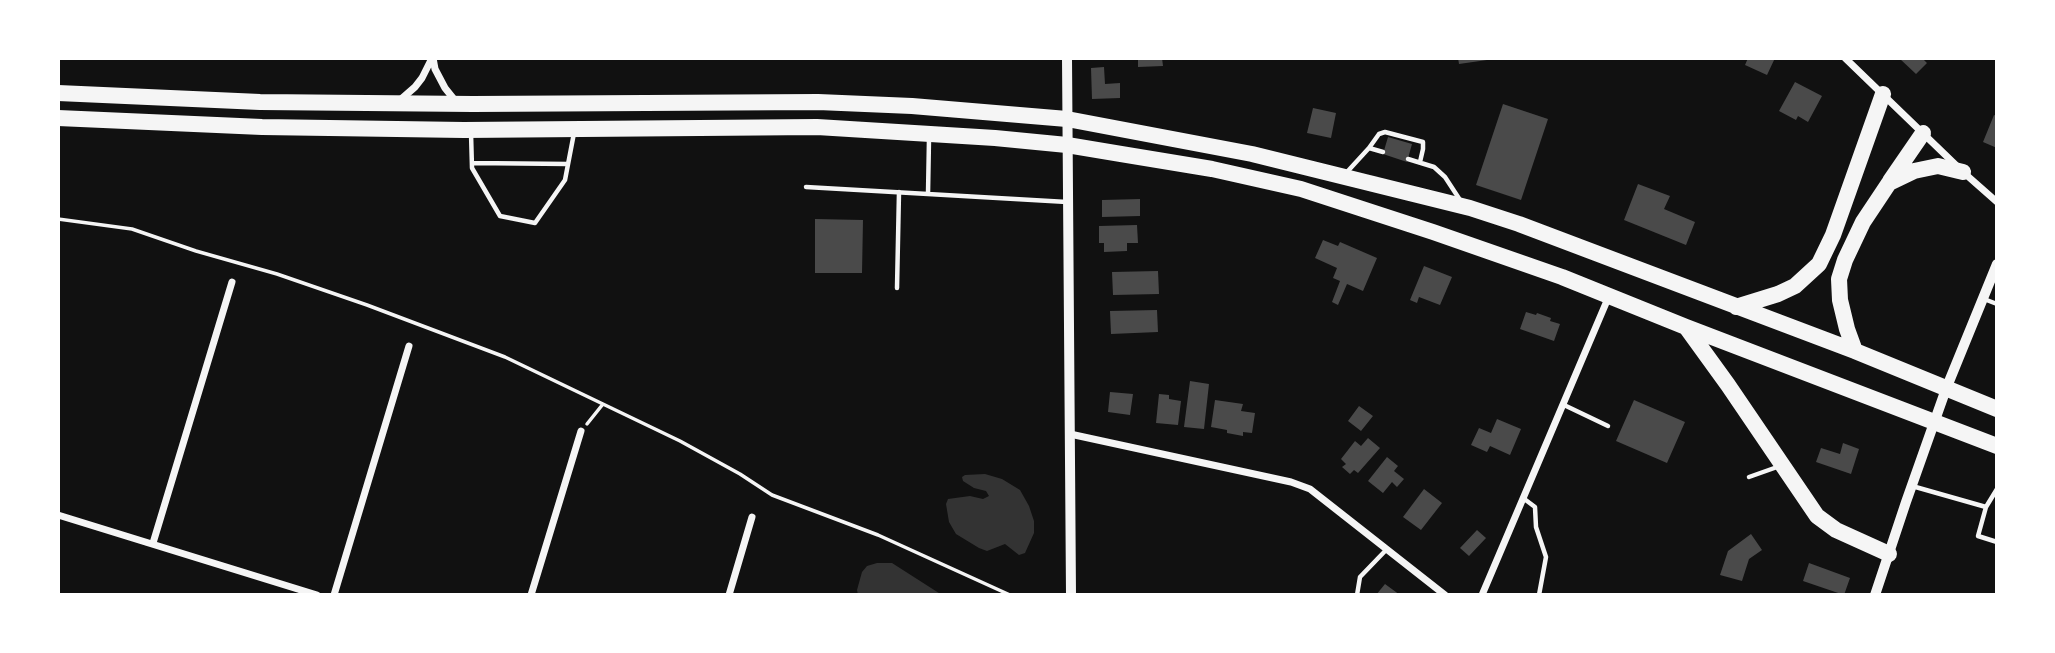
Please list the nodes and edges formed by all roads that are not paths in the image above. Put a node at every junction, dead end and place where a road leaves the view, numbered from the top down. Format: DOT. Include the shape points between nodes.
graph roads {
  1 [pos="432,58"];
  2 [pos="1067,58"];
  3 [pos="1845,58"];
  4 [pos="58,93"];
  5 [pos="1883,94"];
  6 [pos="397,102"];
  7 [pos="457,104"];
  8 [pos="58,118"];
  9 [pos="1067,119"];
  10 [pos="575,129"];
  11 [pos="471,130"];
  12 [pos="930,133"];
  13 [pos="1923,133"];
  14 [pos="1067,145"];
  15 [pos="1369,148"];
  16 [pos="1384,152"];
  17 [pos="1408,159"];
  18 [pos="1420,162"];
  19 [pos="472,163"];
  20 [pos="568,164"];
  21 [pos="1963,172"];
  22 [pos="1344,176"];
  23 [pos="1889,183"];
  24 [pos="806,187"];
  25 [pos="899,192"];
  26 [pos="928,194"];
  27 [pos="1068,202"];
  28 [pos="1997,202"];
  29 [pos="1464,207"];
  30 [pos="1997,264"];
  31 [pos="232,282"];
  32 [pos="897,288"];
  33 [pos="1609,296"];
  34 [pos="1983,299"];
  35 [pos="1997,304"];
  36 [pos="1736,307"];
  37 [pos="1686,327"];
  38 [pos="409,346"];
  39 [pos="1856,351"];
  40 [pos="1946,389"];
  41 [pos="1564,405"];
  42 [pos="1997,409"];
  43 [pos="1936,423"];
  44 [pos="1608,426"];
  45 [pos="581,431"];
  46 [pos="1070,434"];
  47 [pos="1997,446"];
  48 [pos="1781,465"];
  49 [pos="1749,477"];
  50 [pos="1912,486"];
  51 [pos="1997,489"];
  52 [pos="1523,498"];
  53 [pos="1986,507"];
  54 [pos="58,515"];
  55 [pos="752,517"];
  56 [pos="1997,542"];
  57 [pos="153,543"];
  58 [pos="1387,549"];
  59 [pos="1889,554"];
  60 [pos="317,595"];
  61 [pos="334,595"];
  62 [pos="531,595"];
  63 [pos="729,595"];
  64 [pos="1072,595"];
  65 [pos="1357,595"];
  66 [pos="1443,595"];
  67 [pos="1482,595"];
  68 [pos="1539,595"];
  69 [pos="1875,595"];
  1 -- 6 [label="street" via="415,87"];
  1 -- 7 [label="street" via="444,88"];
  2 -- 9 [label="street"];
  3 -- 5 [label="street"];
  4 -- 6 [label="highway"];
  5 -- 13 [label="street"];
  5 -- 36 [label="highway" via="1819,264 1795,286"];
  6 -- 7 [label="highway"];
  7 -- 9 [label="highway" via="818,102"];
  8 -- 11 [label="highway"];
  9 -- 14 [label="street"];
  9 -- 22 [label="highway" via="1252,153"];
  10 -- 11 [label="highway"];
  10 -- 12 [label="highway" via="796,126"];
  10 -- 20 [label="lane"];
  11 -- 19 [label="lane"];
  12 -- 14 [label="highway"];
  12 -- 26 [label="lane"];
  13 -- 21 [label="street"];
  13 -- 23 [label="highway"];
  14 -- 27 [label="street"];
  14 -- 33 [label="highway" via="1212,169 1301,190"];
  15 -- 16 [label="lane"];
  15 -- 18 [label="lane" via="1385,132 1423,142"];
  15 -- 22 [label="lane"];
  17 -- 18 [label="lane"];
  18 -- 29 [label="lane" via="1445,177"];
  19 -- 20 [label="lane"];
  19 -- 20 [label="lane" via="500,216 535,223 565,180"];
  21 -- 23 [label="highway" via="1938,166"];
  21 -- 28 [label="street"];
  22 -- 29 [label="highway"];
  23 -- 39 [label="highway" via="1863,222 1839,279 1840,300"];
  24 -- 25 [label="lane"];
  25 -- 26 [label="lane"];
  25 -- 32 [label="lane"];
  26 -- 27 [label="lane"];
  27 -- 46 [label="street"];
  29 -- 36 [label="highway"];
  30 -- 34 [label="street"];
  31 -- 57 [label="street"];
  33 -- 37 [label="highway"];
  33 -- 41 [label="street"];
  34 -- 35 [label="lane"];
  34 -- 40 [label="street"];
  36 -- 39 [label="highway"];
  37 -- 43 [label="highway"];
  37 -- 48 [label="highway"];
  38 -- 61 [label="street"];
  39 -- 40 [label="highway"];
  40 -- 42 [label="highway"];
  40 -- 43 [label="street"];
  41 -- 44 [label="lane"];
  41 -- 52 [label="street"];
  43 -- 47 [label="highway"];
  43 -- 50 [label="street"];
  45 -- 62 [label="street"];
  46 -- 58 [label="street" via="1291,482 1310,489"];
  46 -- 64 [label="street"];
  48 -- 49 [label="lane"];
  48 -- 59 [label="highway" via="1816,516"];
  50 -- 53 [label="lane"];
  50 -- 59 [label="street"];
  51 -- 53 [label="lane"];
  52 -- 67 [label="street"];
  52 -- 68 [label="lane" via="1535,507 1546,557"];
  53 -- 56 [label="lane" via="1978,536"];
  54 -- 57 [label="street"];
  55 -- 63 [label="street"];
  57 -- 60 [label="street"];
  58 -- 65 [label="lane" via="1360,577"];
  58 -- 66 [label="street"];
  59 -- 69 [label="street"];
}
